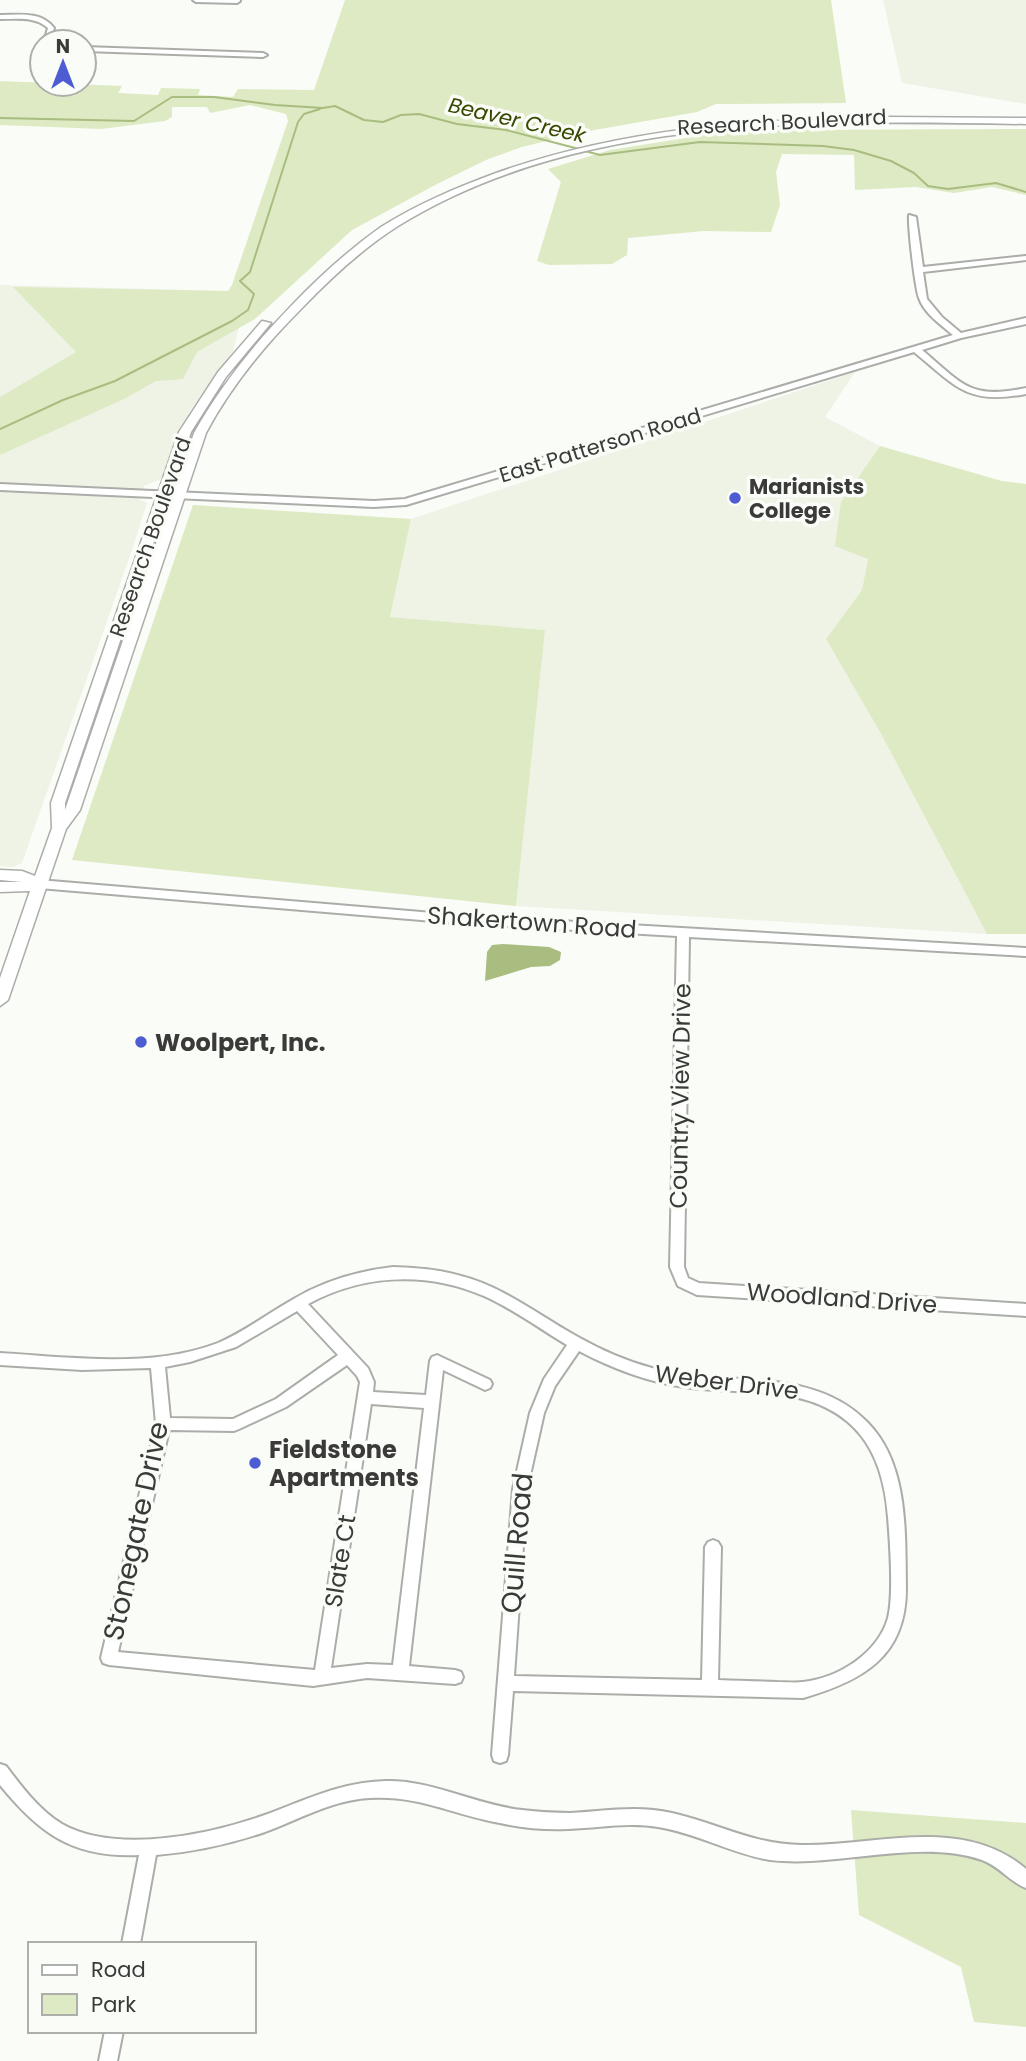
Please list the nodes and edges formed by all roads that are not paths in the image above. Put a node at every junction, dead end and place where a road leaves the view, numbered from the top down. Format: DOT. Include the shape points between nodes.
graph roads {
  1 [pos="196,0"];
  2 [pos="237,1"];
  3 [pos="0,17"];
  4 [pos="51,28"];
  5 [pos="98,49"];
  6 [pos="263,55"];
  7 [pos="1026,119"];
  8 [pos="548,155"];
  9 [pos="912,218"];
  10 [pos="1026,258"];
  11 [pos="918,270"];
  12 [pos="1026,321"];
  13 [pos="958,336"];
  14 [pos="916,349"];
  15 [pos="1026,391"];
  16 [pos="0,488"];
  17 [pos="171,495"];
  18 [pos="102,678"];
  19 [pos="117,679"];
  20 [pos="59,828"];
  21 [pos="0,875"];
  22 [pos="39,884"];
  23 [pos="0,887"];
  24 [pos="683,932"];
  25 [pos="1026,951"];
  26 [pos="0,1000"];
  27 [pos="677,1260"];
  28 [pos="299,1304"];
  29 [pos="1026,1310"];
  30 [pos="576,1344"];
  31 [pos="347,1357"];
  32 [pos="0,1359"];
  33 [pos="158,1362"];
  34 [pos="485,1384"];
  35 [pos="365,1398"];
  36 [pos="432,1402"];
  37 [pos="163,1423"];
  38 [pos="713,1547"];
  39 [pos="400,1673"];
  40 [pos="322,1676"];
  41 [pos="456,1677"];
  42 [pos="505,1683"];
  43 [pos="710,1687"];
  44 [pos="500,1755"];
  45 [pos="0,1772"];
  46 [pos="149,1847"];
  47 [pos="1026,1880"];
  48 [pos="131,1942"];
  49 [pos="114,2033"];
  50 [pos="108,2061"];
  1 -- 2 [label="street"];
  3 -- 4 [label="street" via="35,18"];
  5 -- 6 [label="street"];
  7 -- 8 [label="main road, Research Boulevard" via="764,124 693,130"];
  7 -- 8 [label="main road, Research Boulevard" via="772,119 687,125 589,142"];
  8 -- 17 [label="main road, Research Boulevard" via="418,210 340,265 279,324 229,383"];
  9 -- 11 [label="street"];
  10 -- 11 [label="street"];
  11 -- 13 [label="street" via="926,304"];
  12 -- 13 [label="street, East Patterson Road"];
  13 -- 14 [label="street, East Patterson Road"];
  14 -- 15 [label="street" via="975,395 998,398"];
  14 -- 17 [label="street, East Patterson Road" via="406,502"];
  16 -- 17 [label="street"];
  17 -- 18 [label="main road, Research Boulevard"];
  17 -- 19 [label="main road, Research Boulevard"];
  18 -- 19 [label="main road"];
  18 -- 20 [label="main road, Research Boulevard" via="58,803"];
  19 -- 20 [label="main road, Research Boulevard" via="73,810"];
  20 -- 22 [label="main road, Research Boulevard"];
  21 -- 22 [label="main road" via="22,876"];
  22 -- 23 [label="main road"];
  22 -- 24 [label="street, Shakertown Road" via="457,919"];
  22 -- 26 [label="main road, Research Boulevard"];
  24 -- 25 [label="street, Shakertown Road"];
  24 -- 27 [label="street, Country View Drive"];
  27 -- 29 [label="street, Woodland Drive" via="678,1276 698,1289"];
  28 -- 30 [label="street, Weber Drive" via="324,1289 357,1279 393,1273 450,1278 505,1299"];
  28 -- 31 [label="street, Slate Ct"];
  28 -- 33 [label="street, Weber Drive" via="246,1337 182,1359"];
  30 -- 42 [label="street, Quill Road" via="549,1383 526,1450"];
  30 -- 43 [label="street, Weber Drive" via="617,1364 659,1376 817,1395 847,1411 865,1428 886,1461 893,1484 898,1599 896,1622 881,1649 861,1669 803,1690"];
  31 -- 35 [label="street, Slate Ct" via="363,1372"];
  31 -- 37 [label="street" via="281,1403 234,1425"];
  32 -- 33 [label="street, Weber Drive" via="108,1365"];
  33 -- 37 [label="street, Stonegate Drive"];
  34 -- 36 [label="street" via="437,1361"];
  35 -- 36 [label="street"];
  35 -- 40 [label="street, Slate Ct"];
  36 -- 39 [label="street"];
  37 -- 40 [label="street, Stonegate Drive" via="108,1658"];
  38 -- 43 [label="street"];
  39 -- 40 [label="street"];
  39 -- 41 [label="street"];
  42 -- 43 [label="street, Weber Drive"];
  42 -- 44 [label="street, Quill Road"];
  45 -- 46 [label="street" via="41,1818 76,1840"];
  46 -- 47 [label="street" via="219,1838 332,1795 390,1789 416,1791 519,1819 645,1817 697,1828 755,1849 833,1852 947,1844 988,1855"];
  46 -- 48 [label="street"];
  49 -- 50 [label="street"];
}
